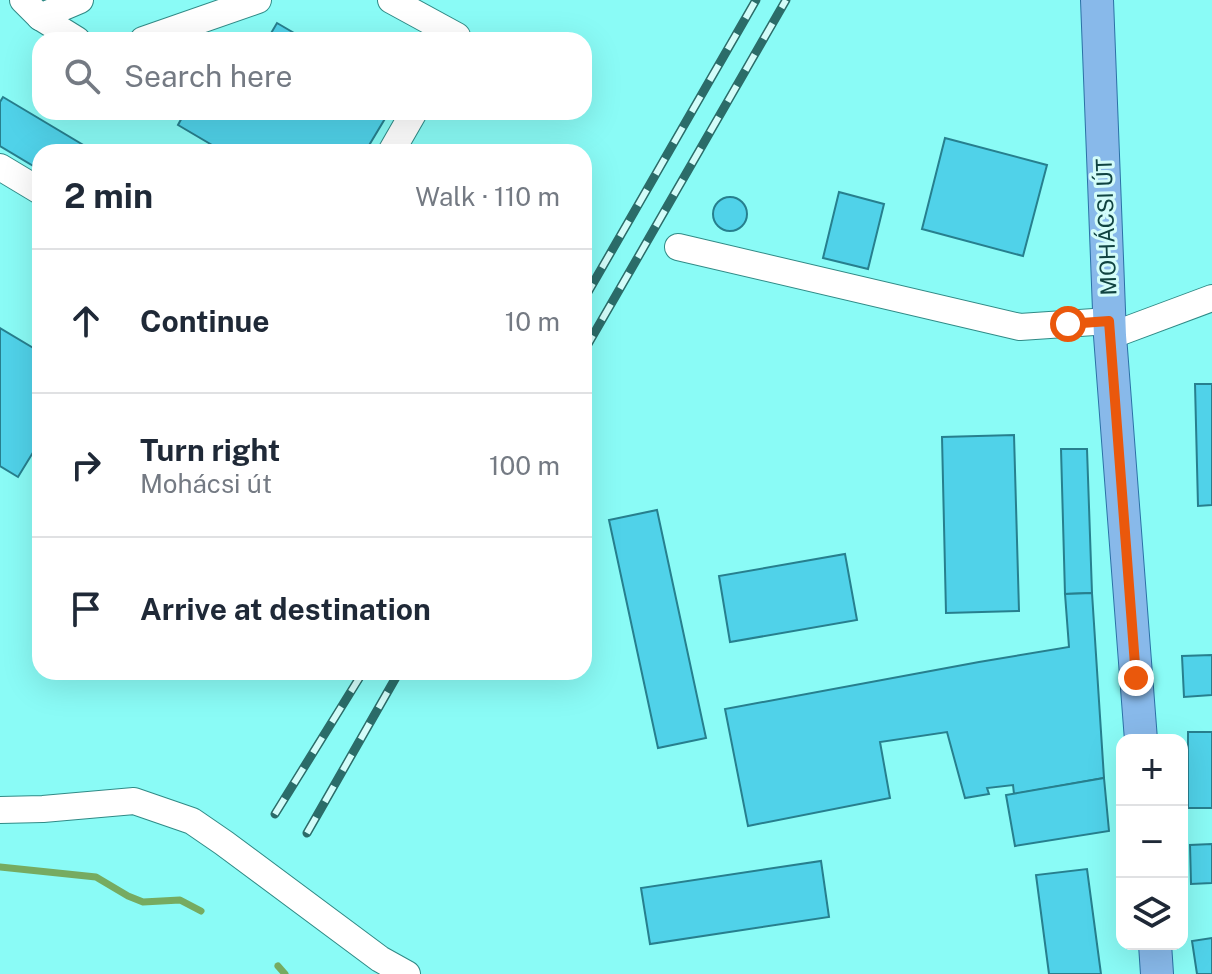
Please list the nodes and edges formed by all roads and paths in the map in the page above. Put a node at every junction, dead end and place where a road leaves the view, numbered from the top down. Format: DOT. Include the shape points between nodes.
graph roads {
  1 [pos="80,0"];
  2 [pos="258,0"];
  3 [pos="391,0"];
  4 [pos="1097,0"];
  5 [pos="31,8"];
  6 [pos="66,32"];
  7 [pos="166,32"];
  8 [pos="450,32"];
  9 [pos="409,120"];
  10 [pos="396,144"];
  11 [pos="0,167"];
  12 [pos="32,186"];
  13 [pos="678,247"];
  14 [pos="1212,298"];
  15 [pos="1110,328"];
  16 [pos="1141,734"];
  17 [pos="0,810"];
  18 [pos="1155,950"];
  19 [pos="407,974"];
  20 [pos="1157,974"];
  1 -- 5 [label="street"];
  2 -- 7 [label="street"];
  3 -- 8 [label="street"];
  4 -- 15 [label="main road, MOHÁCSI ÚT"];
  5 -- 6 [label="street"];
  9 -- 10 [label="street"];
  11 -- 12 [label="street"];
  13 -- 15 [label="street" via="1020,327"];
  14 -- 15 [label="street"];
  15 -- 16 [label="main road, MOHÁCSI ÚT"];
  17 -- 19 [label="street" via="134,801 192,821"];
  18 -- 20 [label="main road"];
}
